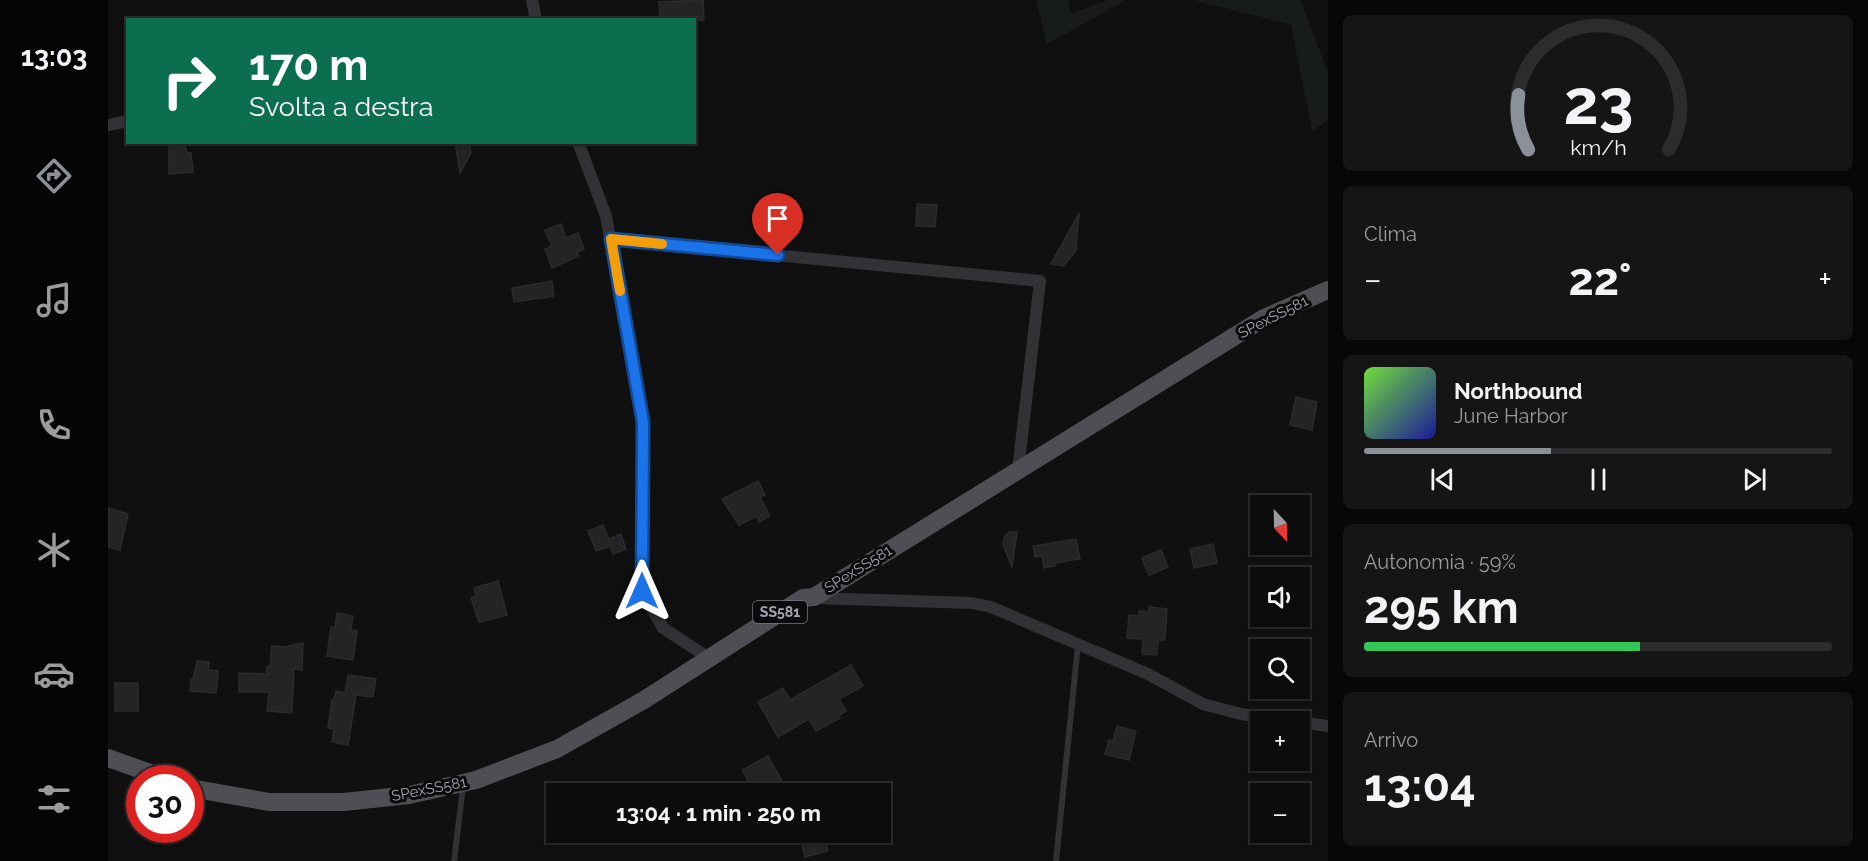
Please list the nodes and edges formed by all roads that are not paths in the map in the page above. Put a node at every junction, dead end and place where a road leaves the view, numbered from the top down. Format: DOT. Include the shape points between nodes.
graph roads {
  1 [pos="532,0"];
  2 [pos="536,18"];
  3 [pos="126,121"];
  4 [pos="108,124"];
  5 [pos="579,144"];
  6 [pos="611,239"];
  7 [pos="1328,290"];
  8 [pos="1018,470"];
  9 [pos="802,598"];
  10 [pos="1078,644"];
  11 [pos="709,658"];
  12 [pos="1250,715"];
  13 [pos="1310,724"];
  14 [pos="1328,726"];
  15 [pos="108,758"];
  16 [pos="128,765"];
  17 [pos="464,783"];
  18 [pos="204,790"];
  19 [pos="454,861"];
  20 [pos="1056,861"];
  1 -- 2 [label="street"];
  3 -- 4 [label="street"];
  5 -- 6 [label="street"];
  6 -- 8 [label="street" via="1040,281"];
  6 -- 11 [label="street" via="643,422 642,591 663,628"];
  7 -- 8 [label="main road, SPexSS581 / SS581" via="1264,318"];
  8 -- 9 [label="main road, SPexSS581 / SS581" via="814,597"];
  9 -- 10 [label="street" via="972,603 991,607"];
  9 -- 11 [label="main road, SPexSS581 / SS581"];
  10 -- 12 [label="street" via="1148,674 1203,704"];
  10 -- 20 [label="lane"];
  11 -- 17 [label="main road, SPexSS581 / SS581" via="557,749"];
  13 -- 14 [label="street"];
  15 -- 16 [label="main road"];
  17 -- 18 [label="main road, SPexSS581 / SS581" via="409,795 344,802 269,802"];
  17 -- 19 [label="lane"];
}
